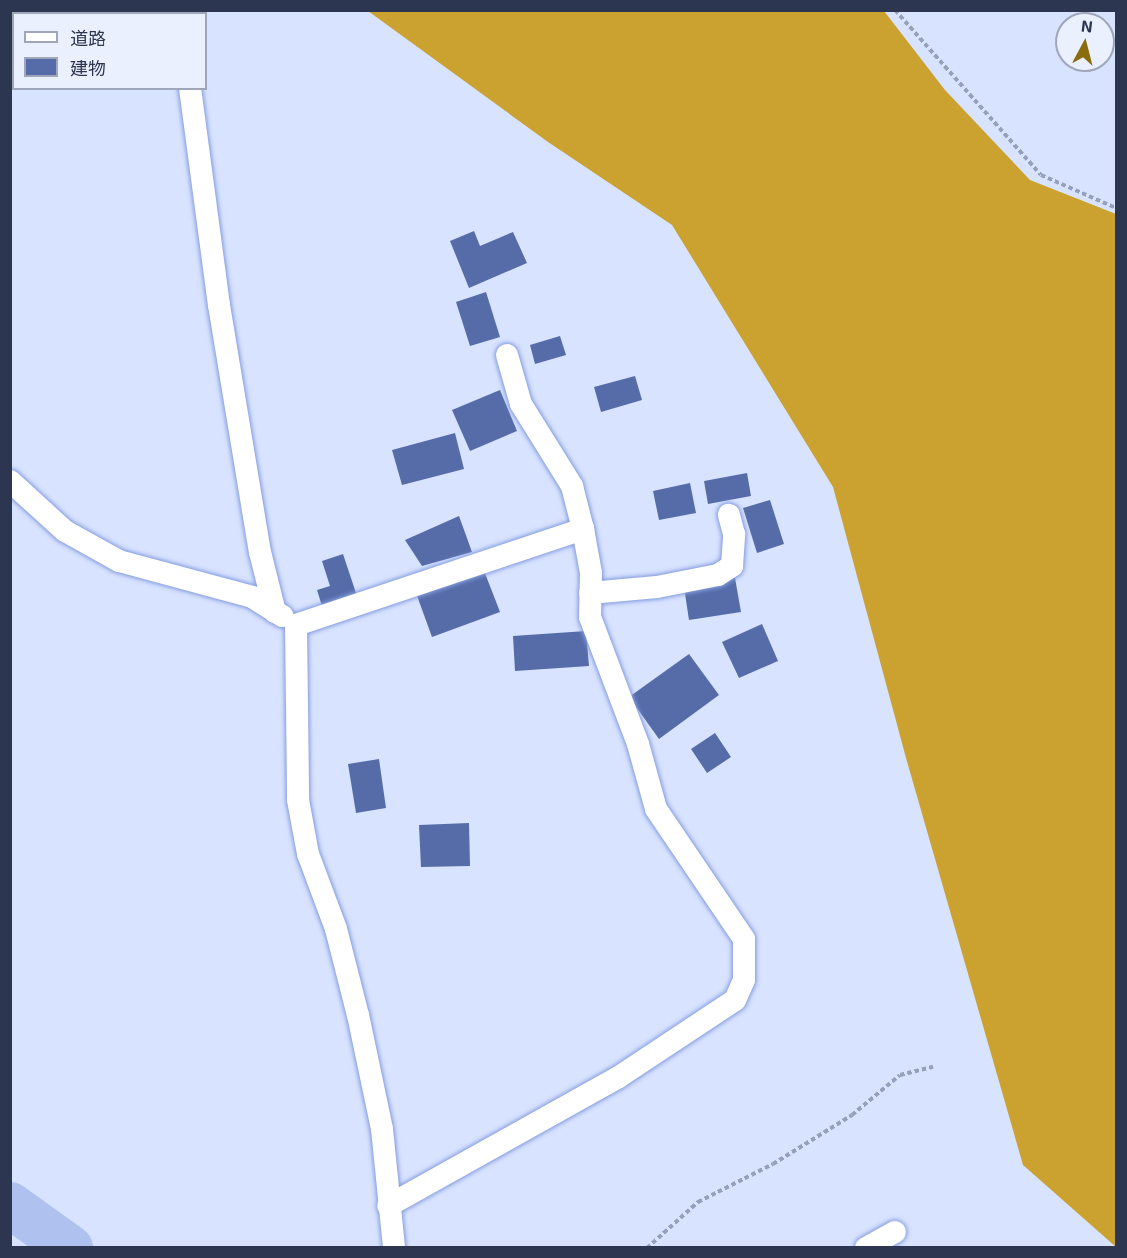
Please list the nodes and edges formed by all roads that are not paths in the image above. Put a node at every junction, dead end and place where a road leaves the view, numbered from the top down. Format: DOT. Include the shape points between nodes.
graph roads {
  1 [pos="190,90"];
  2 [pos="507,355"];
  3 [pos="10,481"];
  4 [pos="729,515"];
  5 [pos="584,529"];
  6 [pos="590,593"];
  7 [pos="275,612"];
  8 [pos="296,625"];
  9 [pos="388,1206"];
  10 [pos="895,1232"];
  11 [pos="394,1248"];
  12 [pos="866,1248"];
  1 -- 7 [label="street" via="219,305 260,552"];
  2 -- 5 [label="street" via="521,404 572,486"];
  3 -- 7 [label="street" via="65,531 119,561 252,597"];
  4 -- 6 [label="street" via="734,534 732,566 718,575 657,587"];
  5 -- 6 [label="street"];
  5 -- 8 [label="street"];
  6 -- 9 [label="street" via="590,617 638,744 656,809 744,939 744,980 735,999 617,1078"];
  7 -- 8 [label="street"];
  8 -- 9 [label="street" via="298,800 308,854 336,929 358,1016 382,1129"];
  9 -- 11 [label="street"];
  10 -- 12 [label="street"];
}
